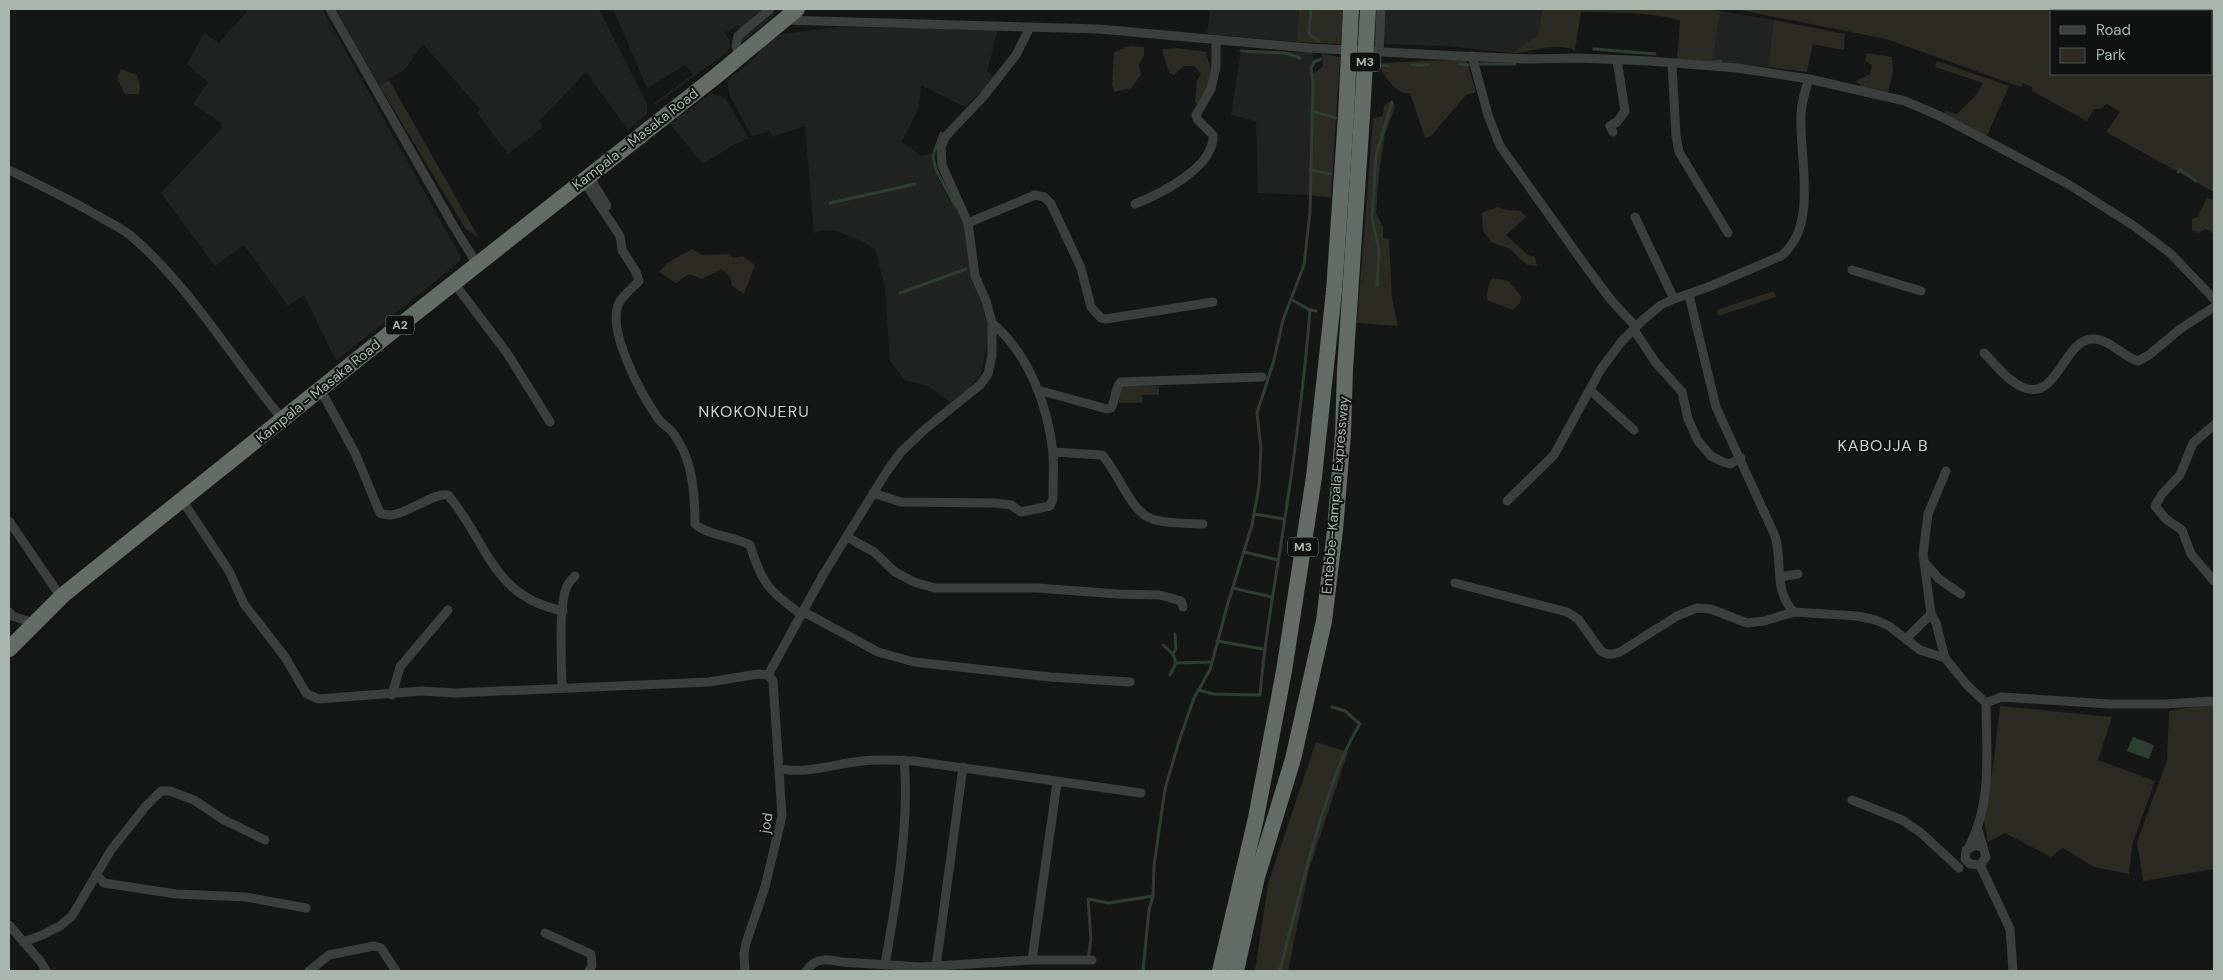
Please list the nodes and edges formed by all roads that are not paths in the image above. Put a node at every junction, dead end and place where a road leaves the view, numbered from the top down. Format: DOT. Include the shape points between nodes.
graph roads {
  1 [pos="330,9"];
  2 [pos="770,9"];
  3 [pos="797,9"];
  4 [pos="1351,9"];
  5 [pos="1368,9"];
  6 [pos="1381,9"];
  7 [pos="782,20"];
  8 [pos="1030,27"];
  9 [pos="1216,41"];
  10 [pos="1379,52"];
  11 [pos="1472,56"];
  12 [pos="740,57"];
  13 [pos="1617,60"];
  14 [pos="1672,64"];
  15 [pos="1809,79"];
  16 [pos="1354,116"];
  17 [pos="1613,132"];
  18 [pos="9,170"];
  19 [pos="586,178"];
  20 [pos="1135,204"];
  21 [pos="1635,217"];
  22 [pos="968,223"];
  23 [pos="1728,233"];
  24 [pos="477,264"];
  25 [pos="1852,270"];
  26 [pos="454,283"];
  27 [pos="1921,291"];
  28 [pos="1689,295"];
  29 [pos="1674,299"];
  30 [pos="2214,299"];
  31 [pos="1213,302"];
  32 [pos="2214,307"];
  33 [pos="992,323"];
  34 [pos="1635,328"];
  35 [pos="1984,353"];
  36 [pos="635,366"];
  37 [pos="1262,377"];
  38 [pos="320,390"];
  39 [pos="1038,390"];
  40 [pos="1590,390"];
  41 [pos="284,420"];
  42 [pos="550,422"];
  43 [pos="2214,425"];
  44 [pos="1634,430"];
  45 [pos="1053,452"];
  46 [pos="1741,458"];
  47 [pos="1946,471"];
  48 [pos="873,493"];
  49 [pos="182,500"];
  50 [pos="1508,501"];
  51 [pos="9,521"];
  52 [pos="1203,524"];
  53 [pos="847,537"];
  54 [pos="1924,563"];
  55 [pos="1798,574"];
  56 [pos="575,576"];
  57 [pos="1780,577"];
  58 [pos="2214,581"];
  59 [pos="1455,582"];
  60 [pos="1961,594"];
  61 [pos="61,597"];
  62 [pos="1183,608"];
  63 [pos="448,610"];
  64 [pos="563,611"];
  65 [pos="9,612"];
  66 [pos="1794,612"];
  67 [pos="803,613"];
  68 [pos="1930,614"];
  69 [pos="34,623"];
  70 [pos="1906,639"];
  71 [pos="9,649"];
  72 [pos="1945,658"];
  73 [pos="768,675"];
  74 [pos="1130,682"];
  75 [pos="562,688"];
  76 [pos="392,695"];
  77 [pos="2214,701"];
  78 [pos="1986,703"];
  79 [pos="904,760"];
  80 [pos="963,768"];
  81 [pos="780,769"];
  82 [pos="1057,782"];
  83 [pos="1141,793"];
  84 [pos="1852,800"];
  85 [pos="1978,830"];
  86 [pos="265,840"];
  87 [pos="1968,847"];
  88 [pos="1982,847"];
  89 [pos="1980,865"];
  90 [pos="1959,868"];
  91 [pos="96,874"];
  92 [pos="306,908"];
  93 [pos="9,926"];
  94 [pos="545,933"];
  95 [pos="23,942"];
  96 [pos="1032,960"];
  97 [pos="1092,960"];
  98 [pos="885,964"];
  99 [pos="936,967"];
  100 [pos="46,971"];
  101 [pos="309,971"];
  102 [pos="396,971"];
  103 [pos="588,971"];
  104 [pos="744,971"];
  105 [pos="806,971"];
  106 [pos="1220,971"];
  107 [pos="1236,971"];
  108 [pos="2013,971"];
  1 -- 24 [label="street"];
  2 -- 12 [label="street" via="738,36 736,46"];
  3 -- 7 [label="highway, Kampala - Masaka Road / A2"];
  4 -- 16 [label="highway, Entebbe–Kampala Expressway / M3, bridge"];
  5 -- 16 [label="highway, Entebbe–Kampala Expressway / M3, bridge"];
  6 -- 10 [label="street"];
  7 -- 8 [label="street"];
  7 -- 12 [label="highway, Kampala - Masaka Road / A2"];
  8 -- 9 [label="street" via="1129,31"];
  8 -- 22 [label="street" via="1016,54 946,136 941,147 942,165"];
  9 -- 10 [label="street"];
  9 -- 20 [label="street" via="1216,66 1211,89 1196,115 1213,135 1213,143 1198,168"];
  10 -- 11 [label="street"];
  11 -- 13 [label="street"];
  11 -- 34 [label="street" via="1500,146"];
  12 -- 19 [label="highway, Kampala - Masaka Road / A2"];
  13 -- 14 [label="street"];
  13 -- 17 [label="street" via="1625,111 1610,126"];
  14 -- 15 [label="street" via="1737,68"];
  14 -- 23 [label="street" via="1679,152"];
  15 -- 28 [label="street" via="1801,114 1805,187 1795,240 1781,256"];
  15 -- 30 [label="street" via="1905,101 1942,117 2068,184 2170,253"];
  16 -- 106 [label="highway, Entebbe–Kampala Expressway / M3" via="1314,477 1284,671 1256,818"];
  16 -- 107 [label="highway, Entebbe–Kampala Expressway / M3" via="1343,433 1324,621 1293,759 1257,877"];
  18 -- 41 [label="street" via="66,196 128,234 163,265 251,382"];
  19 -- 24 [label="highway, Kampala - Masaka Road / A2"];
  19 -- 36 [label="street" via="624,233 623,242 643,277 643,282 623,303 622,313 622,335"];
  19 -- 67 [label="street" via="620,236 622,250 639,281 620,301 617,314 619,331 628,365 642,392 658,419 673,433 686,457 695,496 696,524 700,530 738,538 750,545 766,584"];
  21 -- 29 [label="street"];
  22 -- 31 [label="street" via="1035,195 1044,196 1082,268 1091,307 1100,318"];
  22 -- 33 [label="street" via="971,260"];
  24 -- 26 [label="highway, Kampala - Masaka Road / A2"];
  25 -- 27 [label="street"];
  26 -- 38 [label="highway, Kampala - Masaka Road / A2"];
  26 -- 42 [label="street" via="507,353"];
  28 -- 29 [label="street"];
  28 -- 46 [label="street" via="1716,406"];
  29 -- 34 [label="street" via="1661,305"];
  32 -- 35 [label="street" via="2180,328 2138,361 2100,341 2087,340 2044,386 2032,390 2009,378"];
  33 -- 39 [label="street" via="1008,338"];
  33 -- 48 [label="street" via="992,355 988,374 980,385 901,452"];
  34 -- 40 [label="street" via="1612,353"];
  34 -- 46 [label="street" via="1656,362 1682,392 1698,441 1711,456 1723,462 1730,464"];
  37 -- 39 [label="street" via="1121,382 1111,408 1107,409"];
  38 -- 41 [label="highway, Kampala - Masaka Road / A2"];
  38 -- 64 [label="street" via="355,453 380,513 409,509 438,495 448,495 509,586 535,604"];
  39 -- 45 [label="street"];
  40 -- 44 [label="street"];
  40 -- 50 [label="street" via="1554,455"];
  41 -- 49 [label="highway, Kampala - Masaka Road / A2"];
  43 -- 58 [label="street" via="2192,443 2180,475 2155,506 2182,530 2191,554"];
  45 -- 48 [label="street" via="1053,499 1050,506 1024,512 1012,505 901,502"];
  45 -- 52 [label="street" via="1102,455 1145,516 1153,520"];
  46 -- 57 [label="street" via="1775,536"];
  47 -- 54 [label="street" via="1928,514"];
  48 -- 53 [label="street"];
  49 -- 61 [label="highway, Kampala - Masaka Road / A2"];
  49 -- 76 [label="street" via="225,565 244,604 285,657 306,693 318,699"];
  51 -- 61 [label="street"];
  53 -- 62 [label="street" via="874,552 895,572 935,588 1037,588 1160,595 1180,601"];
  53 -- 67 [label="street"];
  54 -- 60 [label="street" via="1939,579"];
  54 -- 68 [label="street"];
  55 -- 57 [label="street"];
  56 -- 64 [label="street" via="566,589"];
  57 -- 66 [label="street" via="1783,598"];
  59 -- 66 [label="street" via="1567,612 1578,619 1601,651 1607,654 1620,652 1677,616 1697,608 1711,609 1747,623"];
  61 -- 69 [label="highway, Kampala - Masaka Road / A2"];
  63 -- 76 [label="street" via="400,668"];
  64 -- 75 [label="street"];
  65 -- 69 [label="street"];
  66 -- 70 [label="street" via="1832,613 1876,620"];
  67 -- 73 [label="street"];
  67 -- 74 [label="street" via="878,652 914,662"];
  68 -- 70 [label="street"];
  68 -- 72 [label="street"];
  69 -- 71 [label="highway, Kampala - Masaka Road / A2"];
  70 -- 72 [label="street" via="1920,650"];
  72 -- 78 [label="street"];
  73 -- 75 [label="street" via="709,682"];
  73 -- 81 [label="street, jod" via="773,681"];
  75 -- 76 [label="street" via="455,693 422,691"];
  77 -- 78 [label="street" via="2110,704 2001,697"];
  78 -- 85 [label="street" via="1988,768"];
  79 -- 80 [label="street"];
  79 -- 81 [label="street" via="860,761 812,771"];
  79 -- 98 [label="street" via="905,812"];
  80 -- 82 [label="street"];
  80 -- 99 [label="street"];
  81 -- 104 [label="street, jod" via="780,832 746,943"];
  82 -- 83 [label="street"];
  82 -- 96 [label="street"];
  84 -- 90 [label="street" via="1902,820"];
  85 -- 87 [label="street"];
  85 -- 88 [label="street"];
  86 -- 91 [label="street" via="224,820 194,800 162,791 134,821"];
  87 -- 88 [label="street"];
  87 -- 89 [label="street" via="1967,862 1973,866"];
  88 -- 89 [label="street" via="1986,857"];
  89 -- 108 [label="street" via="2010,929"];
  91 -- 92 [label="street" via="104,882 176,894 246,897"];
  91 -- 95 [label="street" via="90,890 72,916 54,929"];
  93 -- 95 [label="street"];
  94 -- 103 [label="street" via="591,954 592,966"];
  95 -- 100 [label="street"];
  96 -- 97 [label="street"];
  96 -- 99 [label="street"];
  98 -- 99 [label="street"];
  98 -- 105 [label="street" via="822,959"];
  101 -- 102 [label="street" via="329,955 374,946 381,948"];
}
